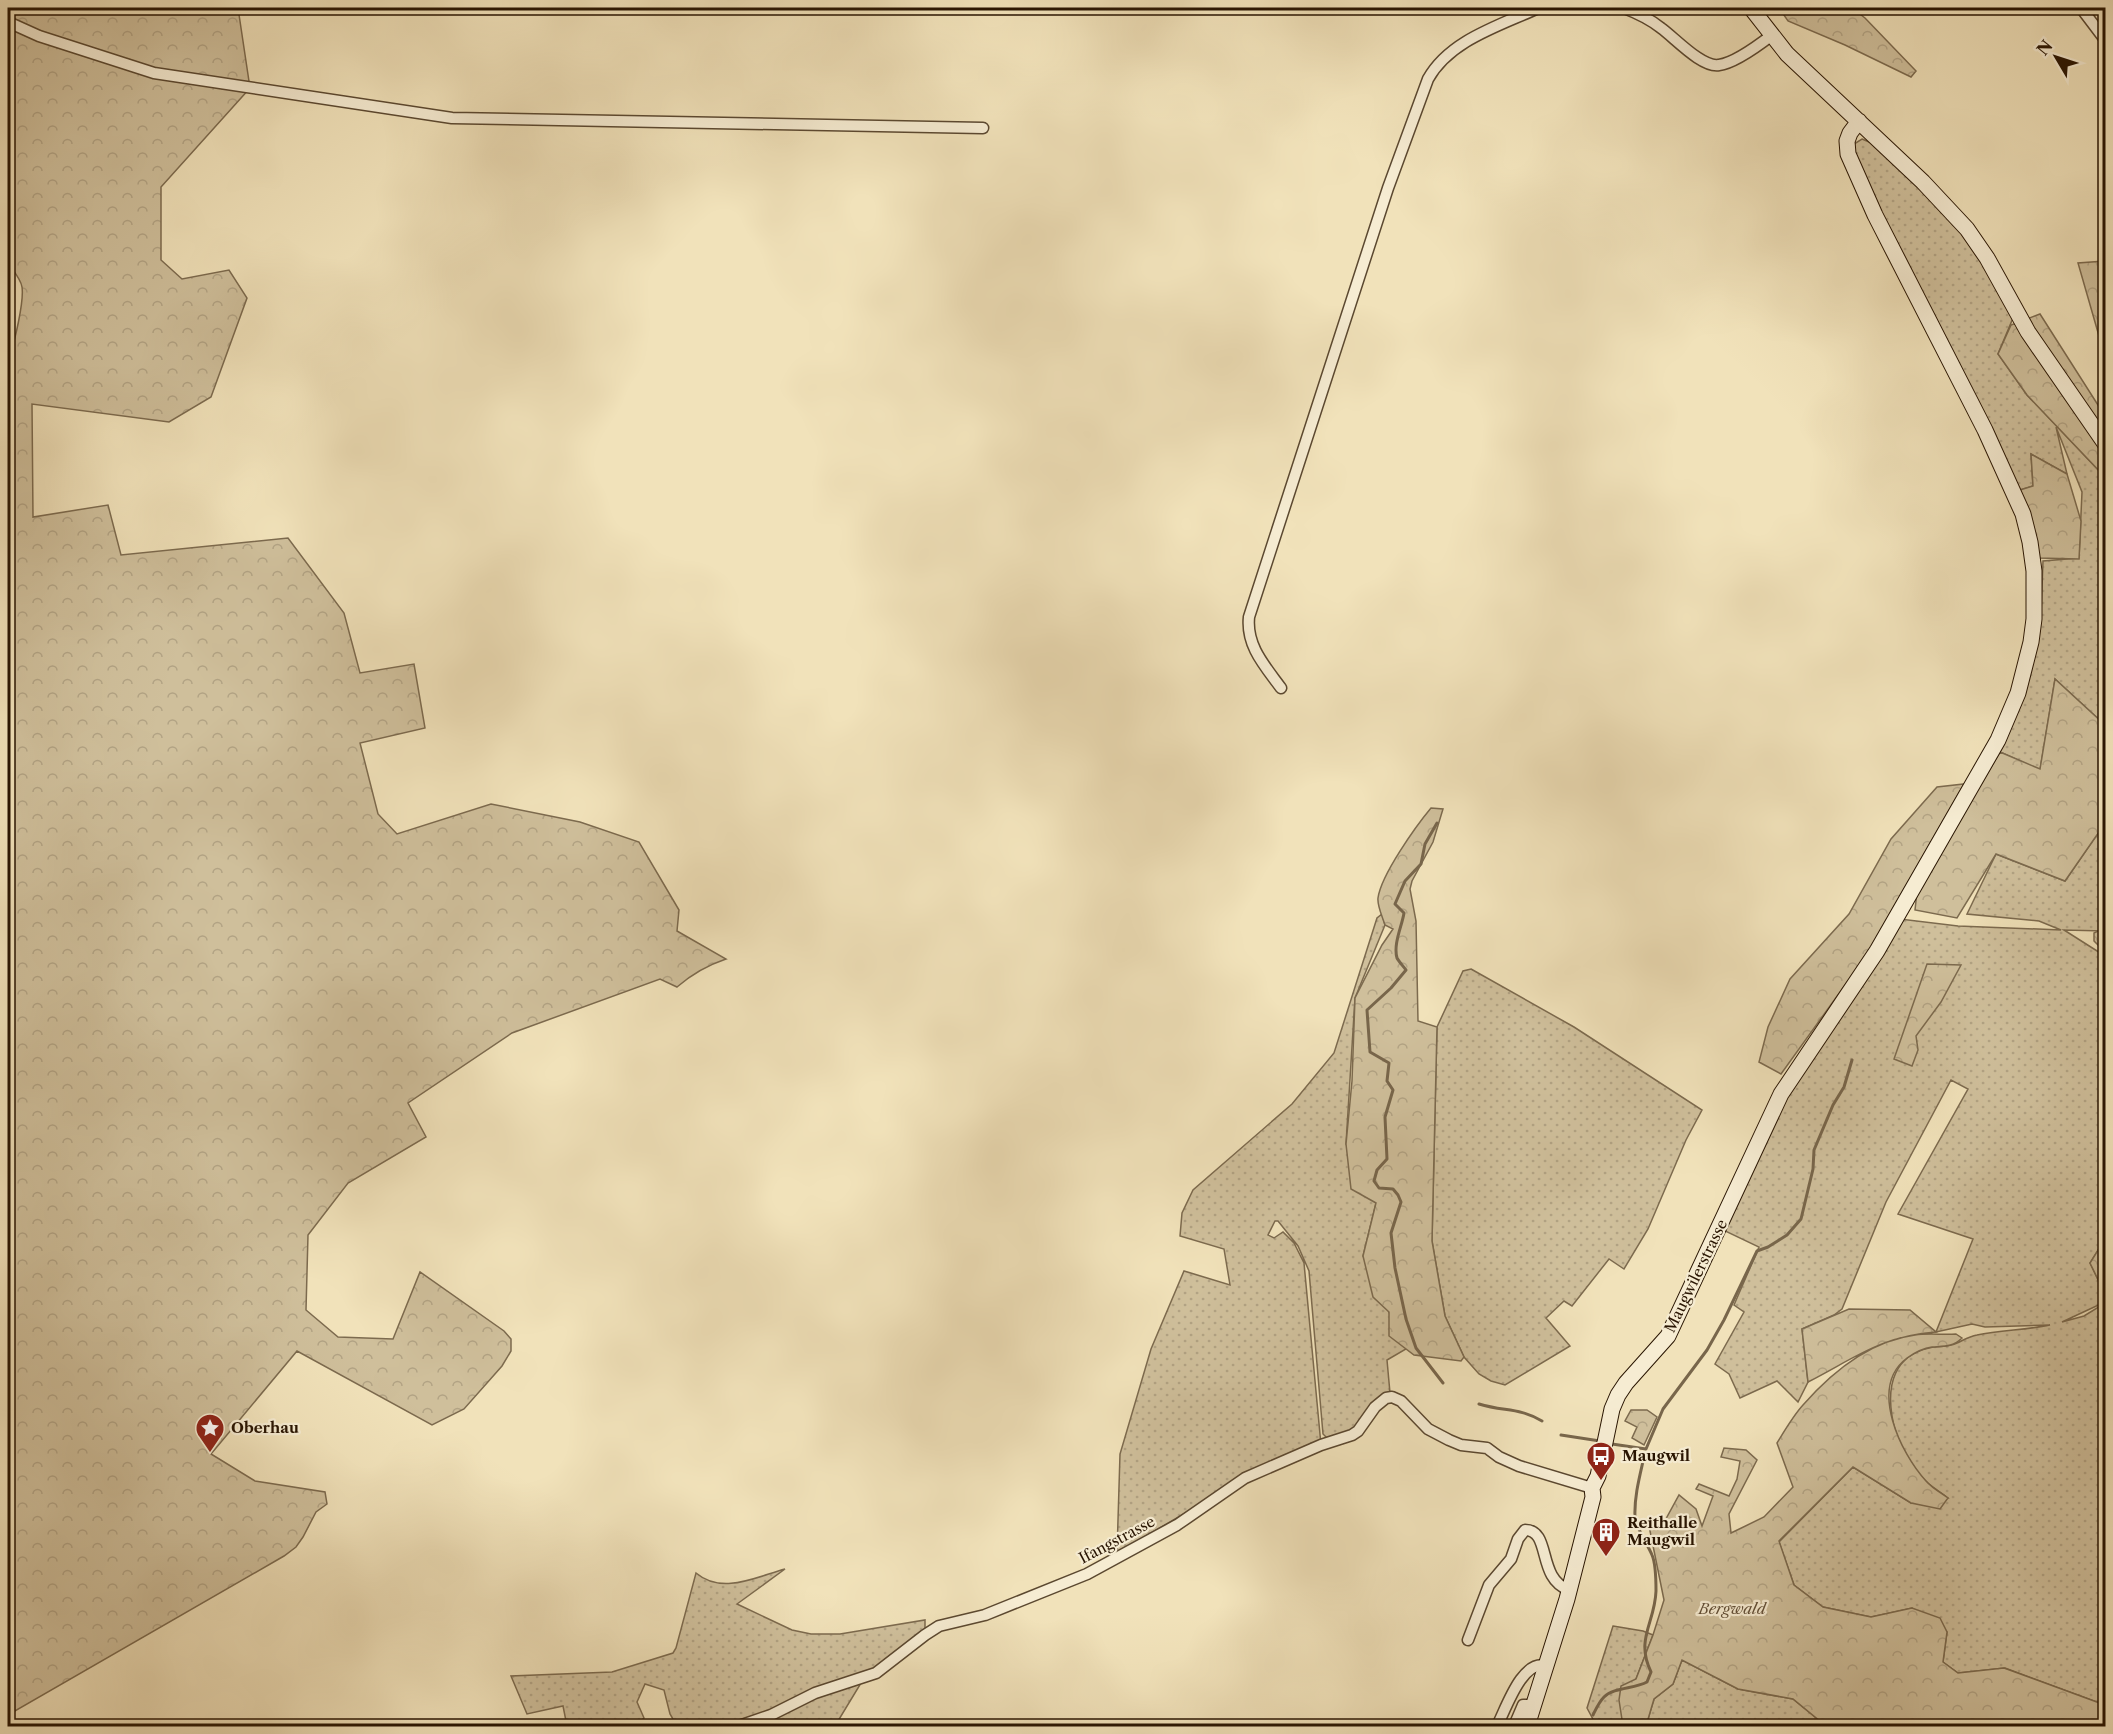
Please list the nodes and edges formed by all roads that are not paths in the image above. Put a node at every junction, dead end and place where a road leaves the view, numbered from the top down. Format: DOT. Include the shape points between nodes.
graph roads {
  1 [pos="1538,8"];
  2 [pos="1624,8"];
  3 [pos="1751,8"];
  4 [pos="2081,8"];
  5 [pos="8,21"];
  6 [pos="1772,35"];
  7 [pos="2106,41"];
  8 [pos="1858,121"];
  9 [pos="983,128"];
  10 [pos="2106,445"];
  11 [pos="1281,688"];
  12 [pos="1592,1488"];
  13 [pos="1569,1590"];
  14 [pos="1468,1640"];
  15 [pos="1546,1666"];
  16 [pos="1533,1705"];
  17 [pos="739,1726"];
  18 [pos="1497,1726"];
  19 [pos="1514,1726"];
  20 [pos="1527,1726"];
  1 -- 11 [label="street" via="1449,53 1433,70 1424,90 1384,199 1250,617 1252,647"];
  2 -- 6 [label="street" via="1660,27 1712,65 1728,62"];
  3 -- 6 [label="street"];
  4 -- 7 [label="street"];
  5 -- 9 [label="street" via="39,36 154,73 452,118"];
  6 -- 8 [label="street"];
  8 -- 10 [label="street" via="1940,198 1967,229 2028,332"];
  8 -- 12 [label="street, Maugwilerstrasse" via="1847,141 1848,154 2009,479 2028,533 2034,571 2031,642 2009,716 1976,780 1861,977 1781,1094 1668,1336 1618,1395"];
  12 -- 13 [label="street, Maugwilerstrasse"];
  12 -- 17 [label="street, Ifangstrasse" via="1519,1466 1487,1448 1443,1438 1401,1401 1386,1398 1352,1435 1245,1478 1177,1525 1087,1574 985,1615 939,1626 876,1673"];
  13 -- 14 [label="street" via="1551,1576 1539,1536 1533,1530 1525,1530 1507,1565 1489,1585"];
  13 -- 15 [label="street, Maugwilerstrasse"];
  15 -- 16 [label="street, Maugwilerstrasse"];
  15 -- 18 [label="street" via="1537,1665 1521,1678"];
  16 -- 19 [label="street" via="1523,1705"];
  16 -- 20 [label="street, Maugwilerstrasse"];
}
